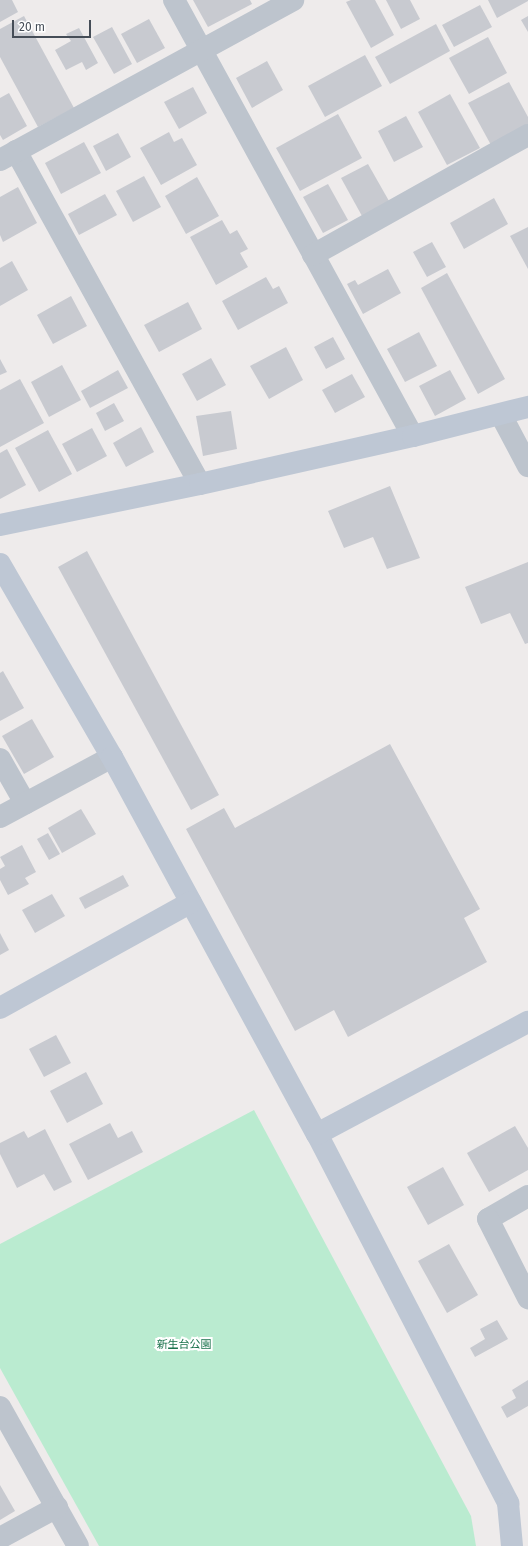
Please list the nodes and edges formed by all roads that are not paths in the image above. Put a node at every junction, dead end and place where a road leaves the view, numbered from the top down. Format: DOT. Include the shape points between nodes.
graph roads {
  1 [pos="174,0"];
  2 [pos="293,0"];
  3 [pos="202,50"];
  4 [pos="528,135"];
  5 [pos="8,155"];
  6 [pos="313,255"];
  7 [pos="528,407"];
  8 [pos="501,415"];
  9 [pos="413,436"];
  10 [pos="528,466"];
  11 [pos="200,484"];
  12 [pos="0,525"];
  13 [pos="0,564"];
  14 [pos="112,757"];
  15 [pos="0,759"];
  16 [pos="25,803"];
  17 [pos="0,817"];
  18 [pos="191,902"];
  19 [pos="0,1008"];
  20 [pos="528,1022"];
  21 [pos="317,1134"];
  22 [pos="528,1196"];
  23 [pos="528,1298"];
  24 [pos="0,1408"];
  25 [pos="57,1507"];
  26 [pos="0,1538"];
  27 [pos="78,1546"];
  28 [pos="512,1546"];
  1 -- 3 [label="street"];
  2 -- 3 [label="street"];
  3 -- 5 [label="street"];
  3 -- 6 [label="street"];
  4 -- 6 [label="street"];
  5 -- 11 [label="street"];
  6 -- 9 [label="street"];
  7 -- 8 [label="street"];
  8 -- 9 [label="street"];
  8 -- 10 [label="street"];
  9 -- 11 [label="street"];
  11 -- 12 [label="street"];
  13 -- 14 [label="street"];
  14 -- 16 [label="street"];
  14 -- 18 [label="street"];
  15 -- 16 [label="street"];
  16 -- 17 [label="street"];
  18 -- 19 [label="street"];
  18 -- 21 [label="street"];
  20 -- 21 [label="street"];
  21 -- 28 [label="street" via="508,1503"];
  22 -- 23 [label="street" via="488,1219"];
  24 -- 25 [label="street"];
  25 -- 26 [label="street"];
  25 -- 27 [label="street"];
}
